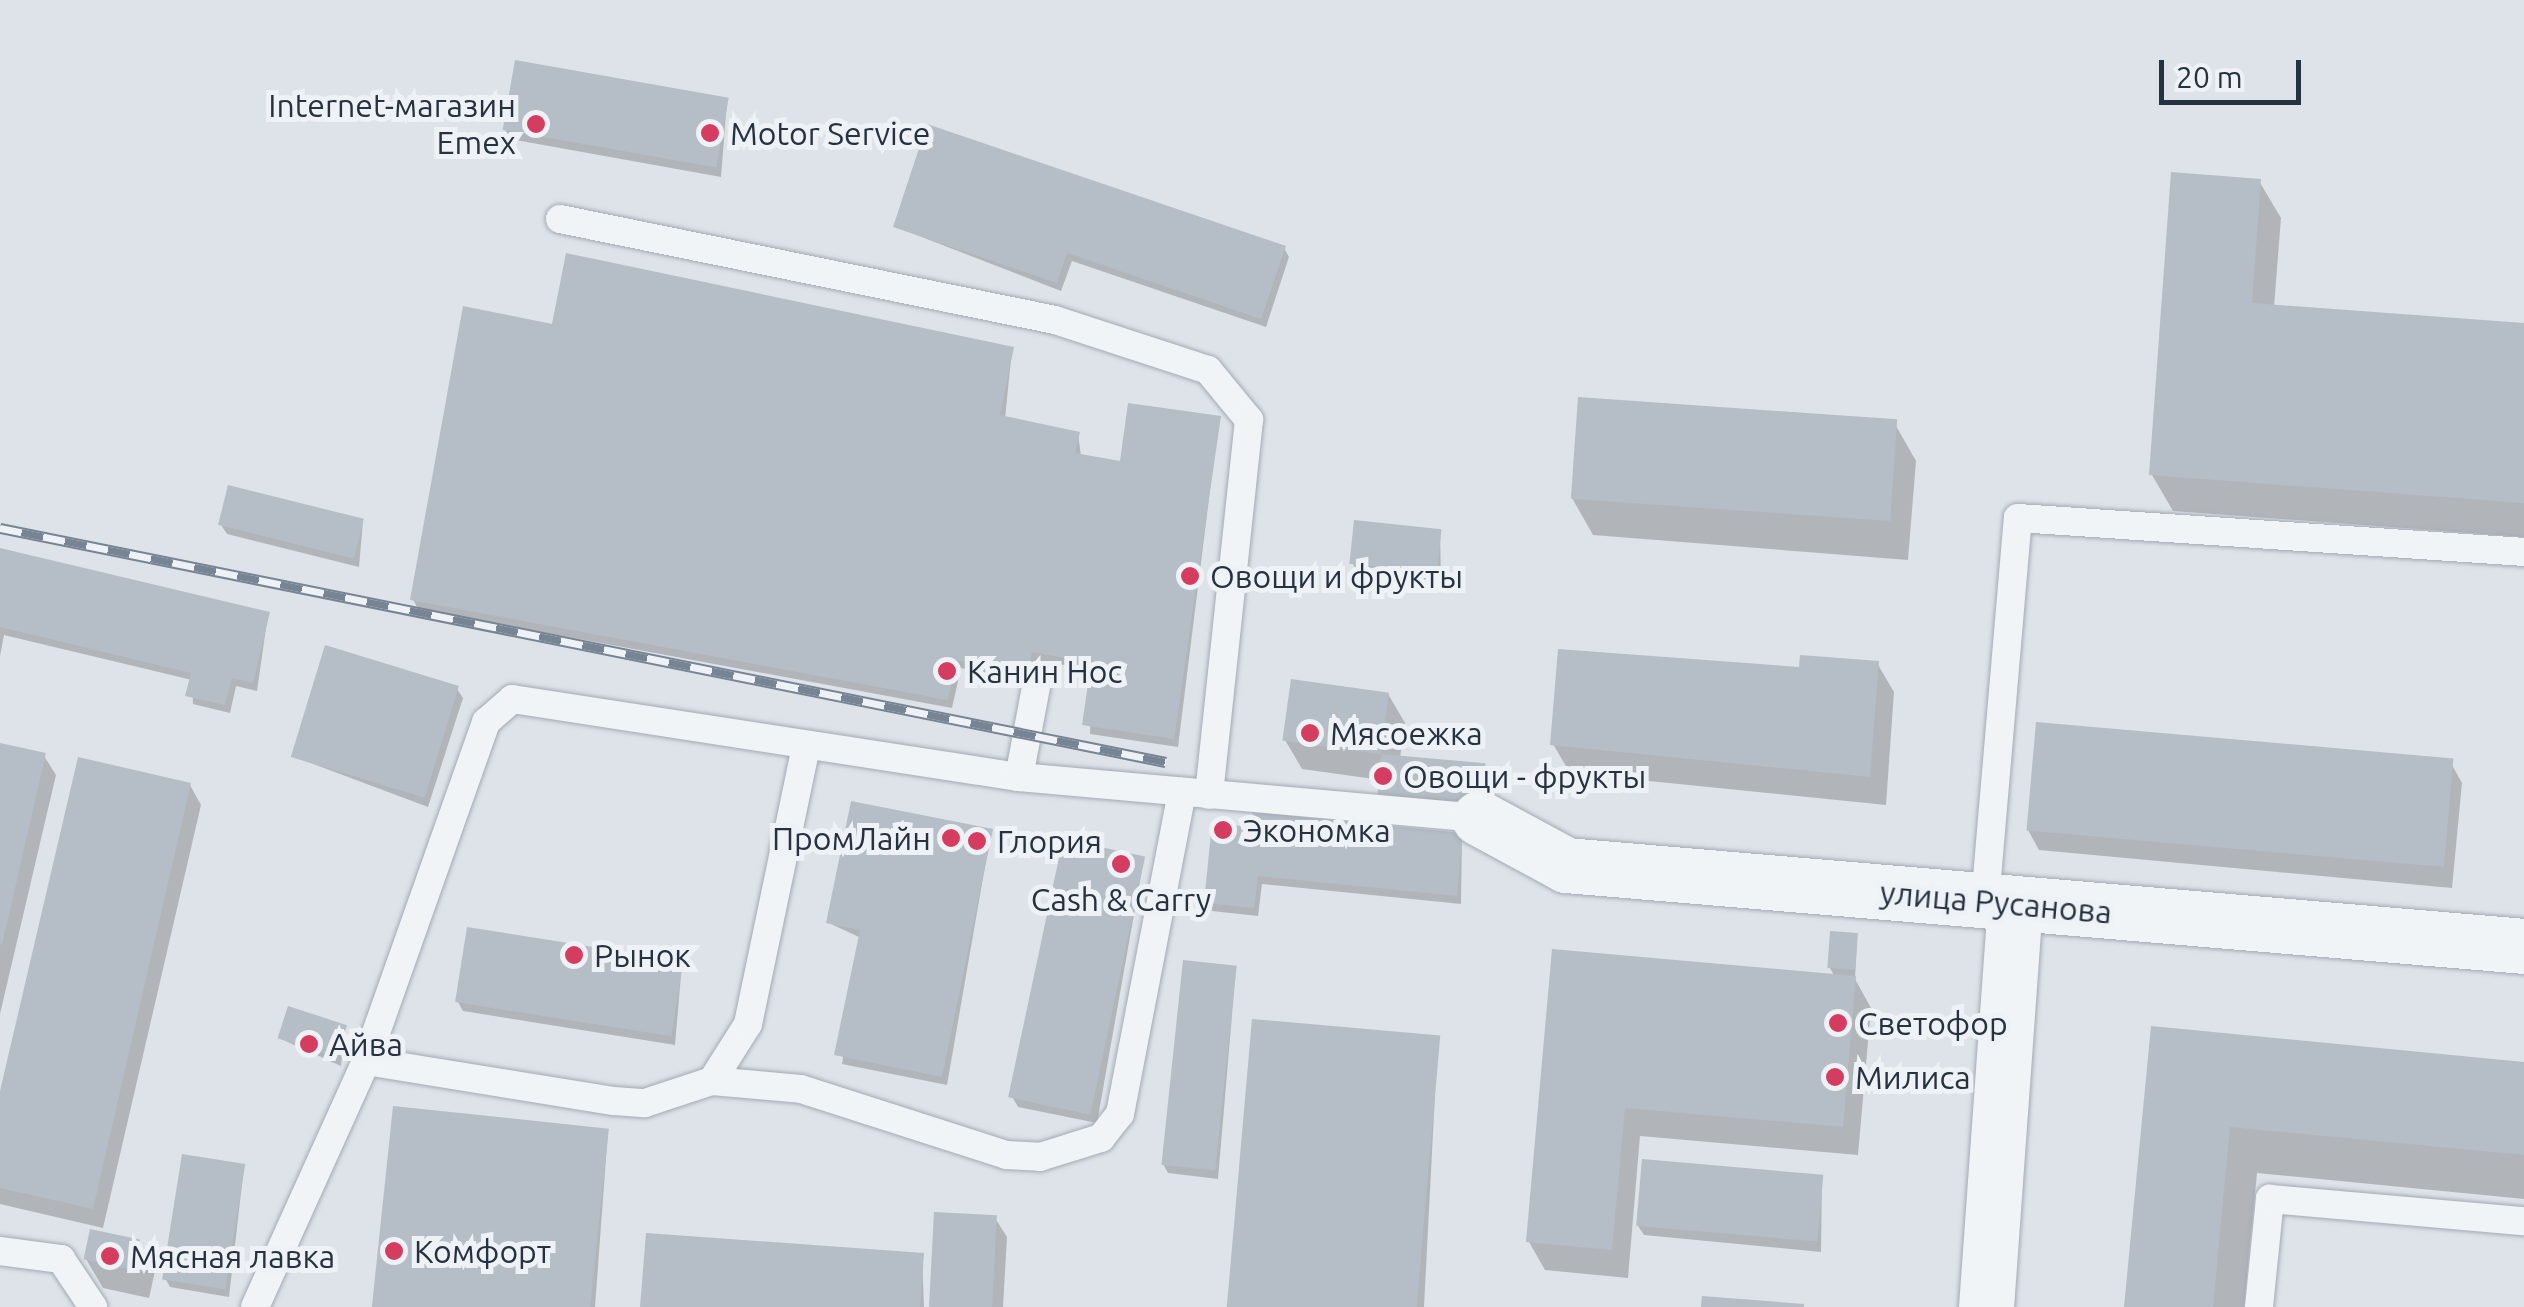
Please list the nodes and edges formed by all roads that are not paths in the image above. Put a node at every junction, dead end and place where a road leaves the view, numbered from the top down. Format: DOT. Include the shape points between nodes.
graph roads {
  1 [pos="560,219"];
  2 [pos="2524,552"];
  3 [pos="1036,687"];
  4 [pos="806,748"];
  5 [pos="1019,777"];
  6 [pos="1196,794"];
  7 [pos="1479,818"];
  8 [pos="2000,903"];
  9 [pos="2524,946"];
  10 [pos="366,1061"];
  11 [pos="712,1081"];
  12 [pos="2524,1221"];
  13 [pos="0,1251"];
  14 [pos="93,1307"];
  15 [pos="255,1307"];
  16 [pos="1986,1307"];
  17 [pos="2259,1307"];
  1 -- 6 [label="lane" via="1055,320 1208,370 1248,420"];
  2 -- 8 [label="lane" via="2018,518"];
  3 -- 5 [label="lane"];
  4 -- 5 [label="lane"];
  4 -- 10 [label="lane" via="532,697 495,708"];
  4 -- 11 [label="lane" via="748,1024"];
  5 -- 6 [label="lane"];
  6 -- 7 [label="lane"];
  6 -- 11 [label="lane" via="1120,1114 1102,1138 1040,1158 1006,1155 801,1089"];
  7 -- 8 [label="street, улица Русанова" via="1566,865"];
  8 -- 9 [label="street, улица Русанова"];
  8 -- 16 [label="street"];
  10 -- 11 [label="lane" via="630,1102"];
  10 -- 15 [label="lane"];
  12 -- 17 [label="lane" via="2270,1199"];
  13 -- 14 [label="lane" via="61,1258"];
}
